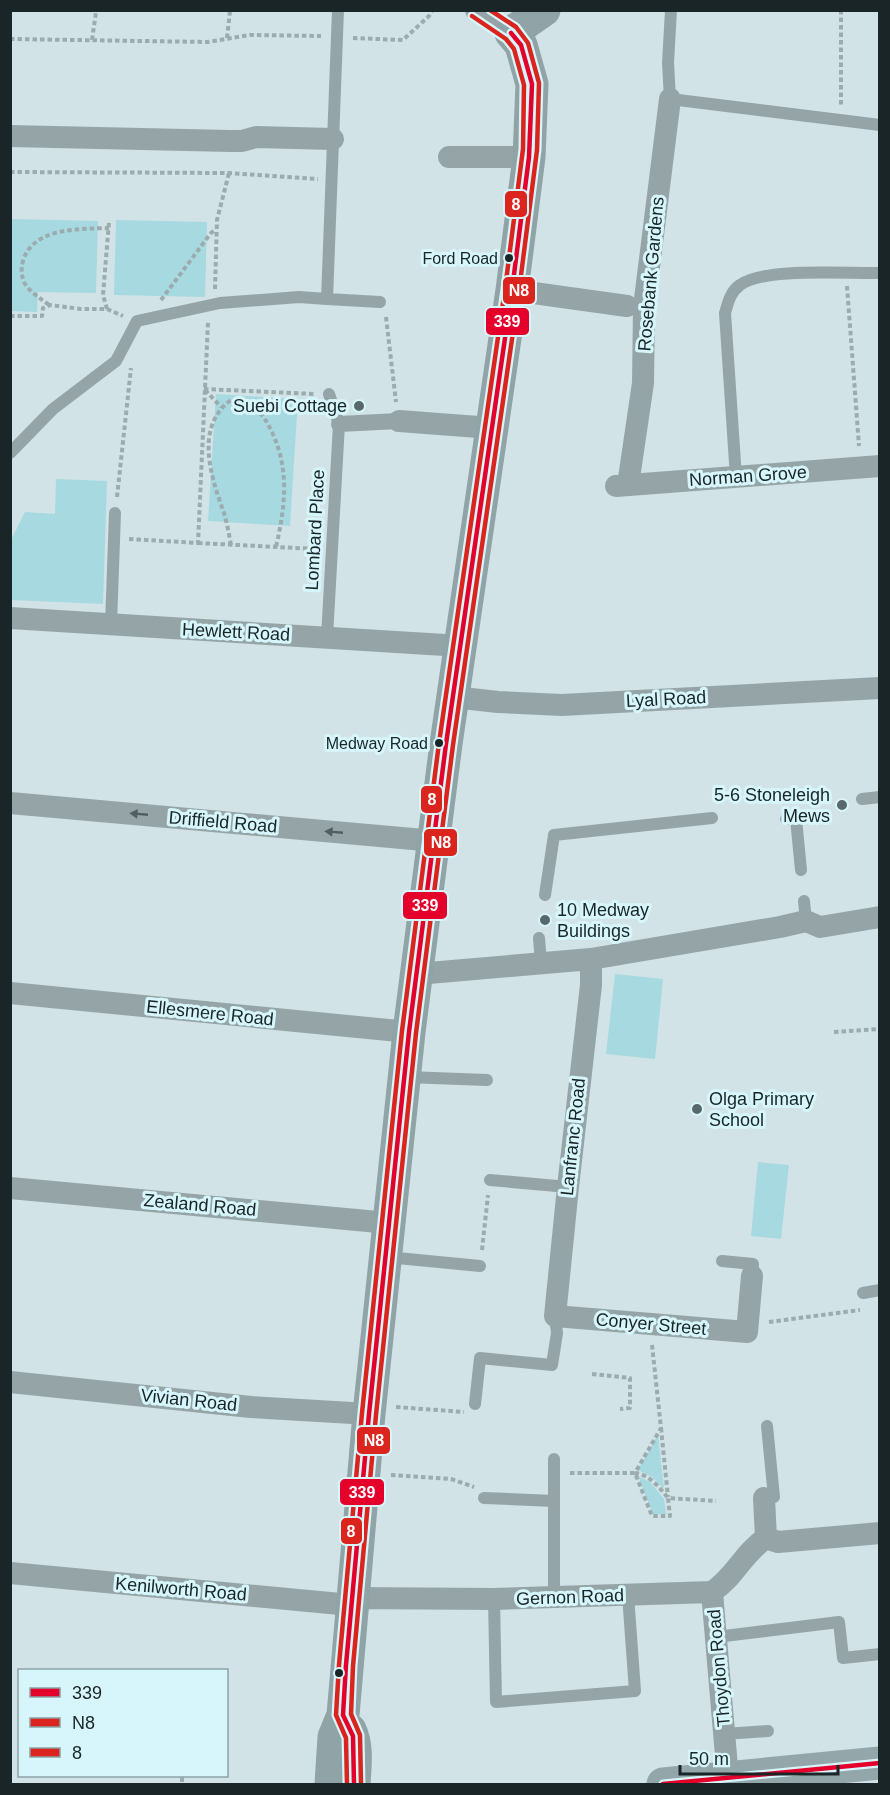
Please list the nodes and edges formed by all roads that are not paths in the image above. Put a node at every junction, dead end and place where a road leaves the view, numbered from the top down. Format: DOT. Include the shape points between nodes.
graph roads {
  1 [pos="338,10"];
  2 [pos="476,10"];
  3 [pos="544,10"];
  4 [pos="670,10"];
  5 [pos="511,33"];
  6 [pos="670,99"];
  7 [pos="879,125"];
  8 [pos="10,136"];
  9 [pos="333,139"];
  10 [pos="448,157"];
  11 [pos="529,157"];
  12 [pos="879,273"];
  13 [pos="512,290"];
  14 [pos="327,299"];
  15 [pos="380,302"];
  16 [pos="627,306"];
  17 [pos="329,394"];
  18 [pos="399,421"];
  19 [pos="339,424"];
  20 [pos="492,428"];
  21 [pos="10,453"];
  22 [pos="870,467"];
  23 [pos="736,478"];
  24 [pos="622,485"];
  25 [pos="115,513"];
  26 [pos="10,618"];
  27 [pos="111,624"];
  28 [pos="327,637"];
  29 [pos="461,646"];
  30 [pos="879,688"];
  31 [pos="453,697"];
  32 [pos="879,797"];
  33 [pos="862,799"];
  34 [pos="10,803"];
  35 [pos="712,818"];
  36 [pos="786,819"];
  37 [pos="435,841"];
  38 [pos="801,870"];
  39 [pos="545,895"];
  40 [pos="879,917"];
  41 [pos="539,938"];
  42 [pos="591,959"];
  43 [pos="541,963"];
  44 [pos="417,974"];
  45 [pos="10,993"];
  46 [pos="409,1032"];
  47 [pos="405,1077"];
  48 [pos="487,1080"];
  49 [pos="490,1180"];
  50 [pos="568,1187"];
  51 [pos="10,1188"];
  52 [pos="389,1223"];
  53 [pos="385,1257"];
  54 [pos="722,1260"];
  55 [pos="480,1266"];
  56 [pos="752,1276"];
  57 [pos="879,1290"];
  58 [pos="862,1293"];
  59 [pos="555,1316"];
  60 [pos="10,1382"];
  61 [pos="475,1404"];
  62 [pos="382,1411"];
  63 [pos="766,1426"];
  64 [pos="554,1459"];
  65 [pos="484,1498"];
  66 [pos="764,1498"];
  67 [pos="554,1501"];
  68 [pos="879,1533"];
  69 [pos="766,1538"];
  70 [pos="10,1573"];
  71 [pos="712,1592"];
  72 [pos="628,1595"];
  73 [pos="554,1598"];
  74 [pos="494,1599"];
  75 [pos="351,1602"];
  76 [pos="716,1638"];
  77 [pos="879,1654"];
  78 [pos="343,1715"];
  79 [pos="768,1731"];
  80 [pos="724,1734"];
  81 [pos="879,1763"];
  82 [pos="745,1780"];
  83 [pos="331,1785"];
  84 [pos="354,1785"];
  85 [pos="663,1785"];
  1 -- 9 [label="lane"];
  2 -- 5 [label="street"];
  3 -- 5 [label="main road"];
  4 -- 6 [label="lane"];
  5 -- 11 [label="main road" via="521,45 532,84"];
  6 -- 7 [label="lane"];
  6 -- 24 [label="street, Rosebank Gardens" via="644,307 643,383"];
  8 -- 9 [label="street"];
  9 -- 14 [label="lane"];
  10 -- 11 [label="street"];
  11 -- 13 [label="main road"];
  12 -- 23 [label="lane" via="753,278 739,285 729,297 725,313"];
  13 -- 16 [label="street"];
  13 -- 20 [label="main road"];
  14 -- 15 [label="lane"];
  14 -- 21 [label="lane" via="299,297 212,305 137,321 116,361 52,409"];
  17 -- 19 [label="lane"];
  18 -- 19 [label="street"];
  18 -- 20 [label="street"];
  19 -- 28 [label="lane, Lombard Place"];
  20 -- 29 [label="main road"];
  22 -- 23 [label="street, Norman Grove"];
  23 -- 24 [label="street, Norman Grove"];
  25 -- 27 [label="lane"];
  26 -- 27 [label="street, Hewlett Road"];
  27 -- 28 [label="street, Hewlett Road"];
  28 -- 29 [label="street, Hewlett Road"];
  29 -- 31 [label="main road"];
  30 -- 31 [label="street, Lyal Road" via="562,705"];
  31 -- 37 [label="main road"];
  32 -- 33 [label="lane"];
  37 -- 34 [label="street, Driffield Road, one-way"];
  35 -- 39 [label="lane" via="554,835"];
  36 -- 38 [label="lane" via="796,819"];
  37 -- 44 [label="main road"];
  40 -- 42 [label="street" via="820,927 805,911 768,929"];
  41 -- 43 [label="lane"];
  42 -- 43 [label="street"];
  42 -- 50 [label="street, Lanfranc Road"];
  43 -- 44 [label="street"];
  44 -- 46 [label="main road"];
  45 -- 46 [label="street, Ellesmere Road"];
  46 -- 47 [label="main road"];
  47 -- 48 [label="lane"];
  47 -- 52 [label="main road"];
  49 -- 50 [label="lane"];
  50 -- 59 [label="street, Lanfranc Road"];
  51 -- 52 [label="street, Zealand Road"];
  52 -- 53 [label="main road"];
  53 -- 55 [label="lane"];
  53 -- 62 [label="main road"];
  54 -- 56 [label="lane" via="753,1264"];
  56 -- 59 [label="street, Conyer Street" via="747,1332"];
  57 -- 58 [label="lane"];
  59 -- 61 [label="lane" via="557,1333 552,1365 480,1358"];
  60 -- 62 [label="street, Vivian Road" via="251,1407"];
  62 -- 75 [label="main road" via="363,1473"];
  63 -- 66 [label="lane" via="774,1497"];
  64 -- 67 [label="lane"];
  65 -- 67 [label="lane"];
  66 -- 69 [label="street"];
  67 -- 73 [label="lane"];
  68 -- 69 [label="street" via="778,1542"];
  69 -- 71 [label="street" via="753,1547 726,1583"];
  70 -- 75 [label="street, Kenilworth Road"];
  71 -- 72 [label="street, Gernon Road"];
  71 -- 76 [label="street, Thoydon Road"];
  72 -- 73 [label="street, Gernon Road"];
  72 -- 74 [label="lane" via="635,1691 496,1702"];
  73 -- 74 [label="street, Gernon Road"];
  74 -- 75 [label="street, Gernon Road"];
  75 -- 78 [label="main road"];
  76 -- 77 [label="lane" via="839,1622 843,1658"];
  76 -- 80 [label="street, Thoydon Road"];
  78 -- 83 [label="main road" via="334,1737"];
  78 -- 84 [label="main road" via="353,1736"];
  79 -- 80 [label="lane"];
  80 -- 82 [label="street, Thoydon Road"];
  81 -- 82 [label="main road"];
  82 -- 85 [label="main road"];
}
